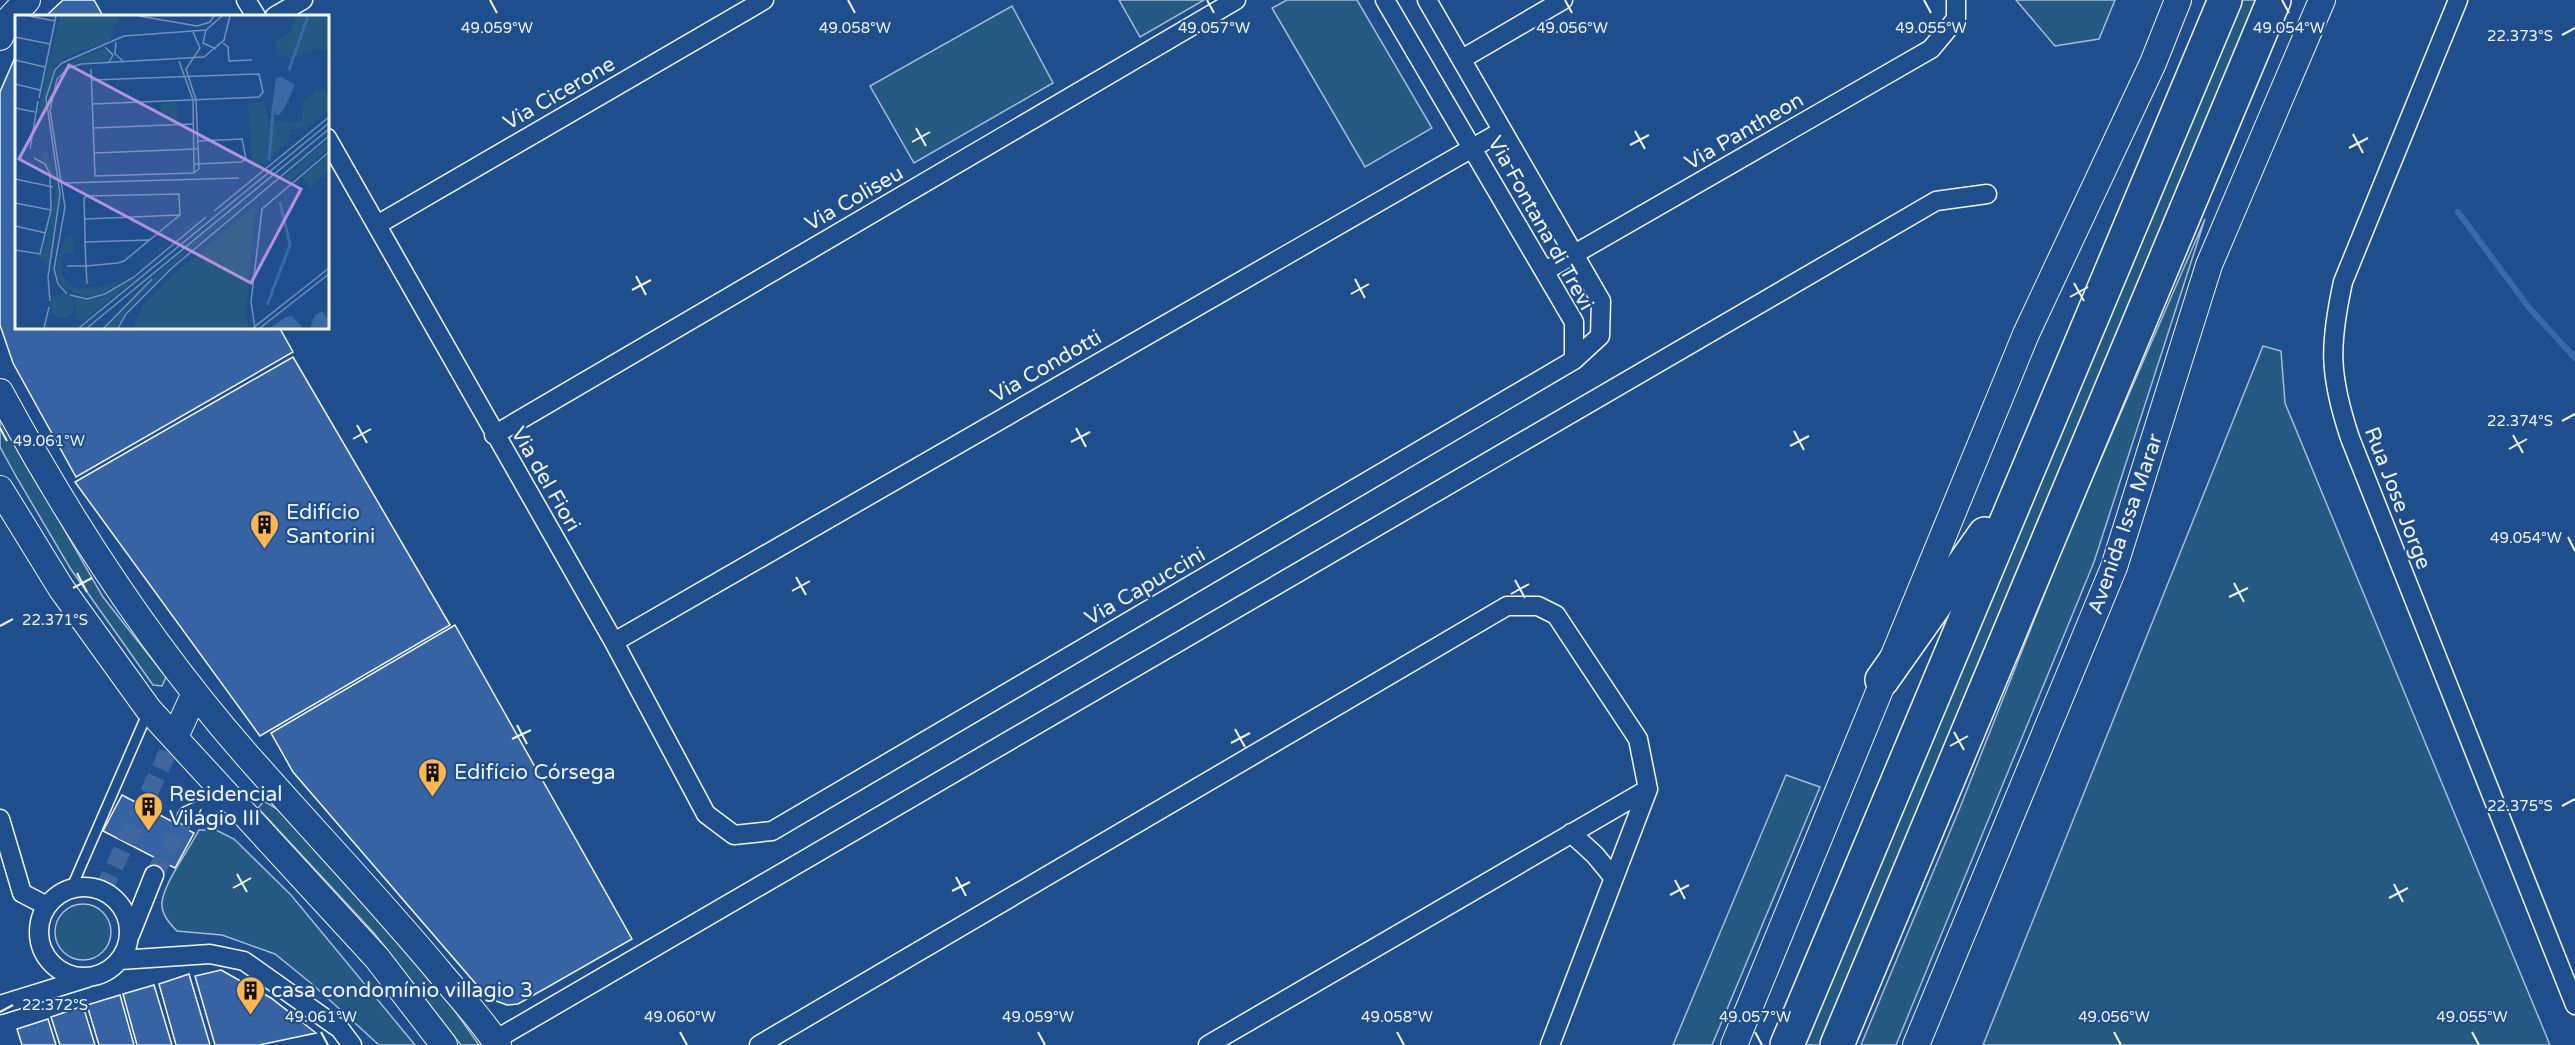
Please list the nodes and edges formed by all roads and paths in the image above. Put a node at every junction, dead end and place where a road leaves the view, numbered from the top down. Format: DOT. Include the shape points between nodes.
graph roads {
  1 [pos="27,0"];
  2 [pos="246,0"];
  3 [pos="303,0"];
  4 [pos="764,0"];
  5 [pos="1236,0"];
  6 [pos="1385,0"];
  7 [pos="1427,0"];
  8 [pos="1563,0"];
  9 [pos="1956,0"];
  10 [pos="2178,0"];
  11 [pos="2225,0"];
  12 [pos="2274,0"];
  13 [pos="2322,0"];
  14 [pos="2458,0"];
  15 [pos="255,15"];
  16 [pos="277,15"];
  17 [pos="0,38"];
  18 [pos="1462,59"];
  19 [pos="1502,131"];
  20 [pos="328,140"];
  21 [pos="1473,146"];
  22 [pos="1987,194"];
  23 [pos="377,225"];
  24 [pos="1576,254"];
  25 [pos="1545,271"];
  26 [pos="1575,360"];
  27 [pos="0,392"];
  28 [pos="494,435"];
  29 [pos="2020,487"];
  30 [pos="0,489"];
  31 [pos="614,642"];
  32 [pos="1882,680"];
  33 [pos="195,693"];
  34 [pos="149,710"];
  35 [pos="175,737"];
  36 [pos="258,769"];
  37 [pos="1648,789"];
  38 [pos="228,797"];
  39 [pos="187,816"];
  40 [pos="0,819"];
  41 [pos="1571,833"];
  42 [pos="734,835"];
  43 [pos="154,875"];
  44 [pos="1613,878"];
  45 [pos="71,889"];
  46 [pos="47,906"];
  47 [pos="130,934"];
  48 [pos="120,960"];
  49 [pos="97,975"];
  50 [pos="0,1005"];
  51 [pos="2575,1005"];
  52 [pos="496,1042"];
  53 [pos="352,1045"];
  54 [pos="444,1045"];
  55 [pos="759,1045"];
  56 [pos="1208,1045"];
  57 [pos="1550,1045"];
  58 [pos="1734,1045"];
  59 [pos="1787,1045"];
  60 [pos="1837,1045"];
  61 [pos="1916,1045"];
  1 -- 17 [label="street" via="6,23"];
  2 -- 15 [label="street"];
  3 -- 16 [label="street"];
  4 -- 23 [label="street, Via Cicerone"];
  5 -- 28 [label="street, Via Coliseu"];
  6 -- 21 [label="street, Via Fontana di Trevi"];
  7 -- 18 [label="street, Via Fontana di Trevi"];
  8 -- 18 [label="street"];
  9 -- 24 [label="street, Via Pantheon" via="1956,19 1930,49"];
  10 -- 32 [label="street" via="2153,63 2026,334"];
  11 -- 29 [label="highway"];
  12 -- 60 [label="highway"];
  13 -- 61 [label="street, Avenida Issa Marar" via="2209,266 2114,567"];
  14 -- 51 [label="street, Rua Jose Jorge" via="2343,282 2331,360 2338,403 2350,438"];
  18 -- 19 [label="street, Via Fontana di Trevi"];
  19 -- 21 [label="street, Via Condotti"];
  19 -- 24 [label="street, Via Fontana di Trevi"];
  20 -- 23 [label="street, Via del Fiori"];
  21 -- 25 [label="street, Via Fontana di Trevi"];
  21 -- 31 [label="street, Via Condotti"];
  22 -- 52 [label="street" via="1936,201"];
  23 -- 28 [label="street, Via del Fiori"];
  24 -- 25 [label="street, Via Pantheon"];
  24 -- 26 [label="street, Via Fontana di Trevi" via="1601,301 1600,336"];
  25 -- 26 [label="street, Via Fontana di Trevi" via="1574,322"];
  26 -- 42 [label="street, Via Capuccini" via="772,831"];
  27 -- 33 [label="street" via="42,471 104,567"];
  28 -- 31 [label="street, Via del Fiori"];
  29 -- 32 [label="highway"];
  29 -- 59 [label="highway"];
  30 -- 34 [label="street" via="61,588"];
  31 -- 42 [label="street, Via del Fiori" via="706,814"];
  32 -- 58 [label="street"];
  33 -- 35 [label="street"];
  33 -- 36 [label="street"];
  34 -- 35 [label="street"];
  34 -- 45 [label="lane"];
  35 -- 38 [label="street"];
  36 -- 38 [label="street"];
  36 -- 52 [label="street" via="388,910"];
  37 -- 41 [label="street"];
  37 -- 44 [label="street"];
  37 -- 55 [label="street" via="1638,739 1556,615 1538,606 1507,606"];
  38 -- 39 [label="street"];
  38 -- 54 [label="street" via="377,958"];
  40 -- 46 [label="street" via="22,893"];
  41 -- 44 [label="street"];
  41 -- 56 [label="street"];
  43 -- 47 [label="street"];
  44 -- 57 [label="street"];
  45 -- 46 [label="street"];
  45 -- 47 [label="street" via="93,887 115,898 126,915"];
  46 -- 49 [label="street" via="38,933 47,959 69,975"];
  47 -- 48 [label="street"];
  48 -- 49 [label="street"];
  48 -- 53 [label="street" via="210,954 244,961 340,1029"];
  49 -- 50 [label="street"];
}
